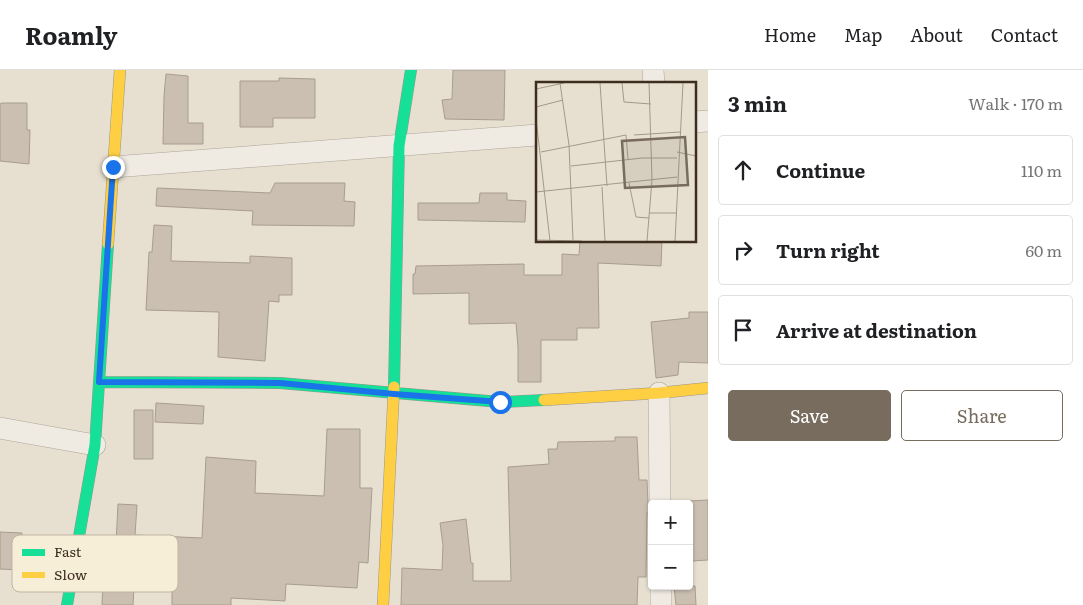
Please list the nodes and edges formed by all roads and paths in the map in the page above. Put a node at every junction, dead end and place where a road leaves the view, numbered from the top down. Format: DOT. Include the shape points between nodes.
graph roads {
  1 [pos="120,70"];
  2 [pos="411,70"];
  3 [pos="536,134"];
  4 [pos="399,146"];
  5 [pos="113,167"];
  6 [pos="99,382"];
  7 [pos="708,388"];
  8 [pos="659,393"];
  9 [pos="394,394"];
  10 [pos="0,428"];
  11 [pos="94,445"];
  12 [pos="660,500"];
  13 [pos="79,535"];
  14 [pos="661,590"];
  15 [pos="69,592"];
  16 [pos="67,605"];
  17 [pos="383,605"];
  18 [pos="661,605"];
  1 -- 5 [label="street"];
  2 -- 4 [label="street"];
  3 -- 4 [label="street"];
  4 -- 5 [label="street"];
  4 -- 9 [label="street"];
  5 -- 6 [label="street"];
  6 -- 9 [label="street" via="280,383"];
  6 -- 11 [label="street"];
  7 -- 8 [label="street"];
  8 -- 9 [label="street" via="500,402"];
  8 -- 12 [label="street"];
  9 -- 17 [label="street"];
  10 -- 11 [label="street"];
  11 -- 13 [label="street"];
  14 -- 18 [label="street"];
  15 -- 16 [label="street"];
}
